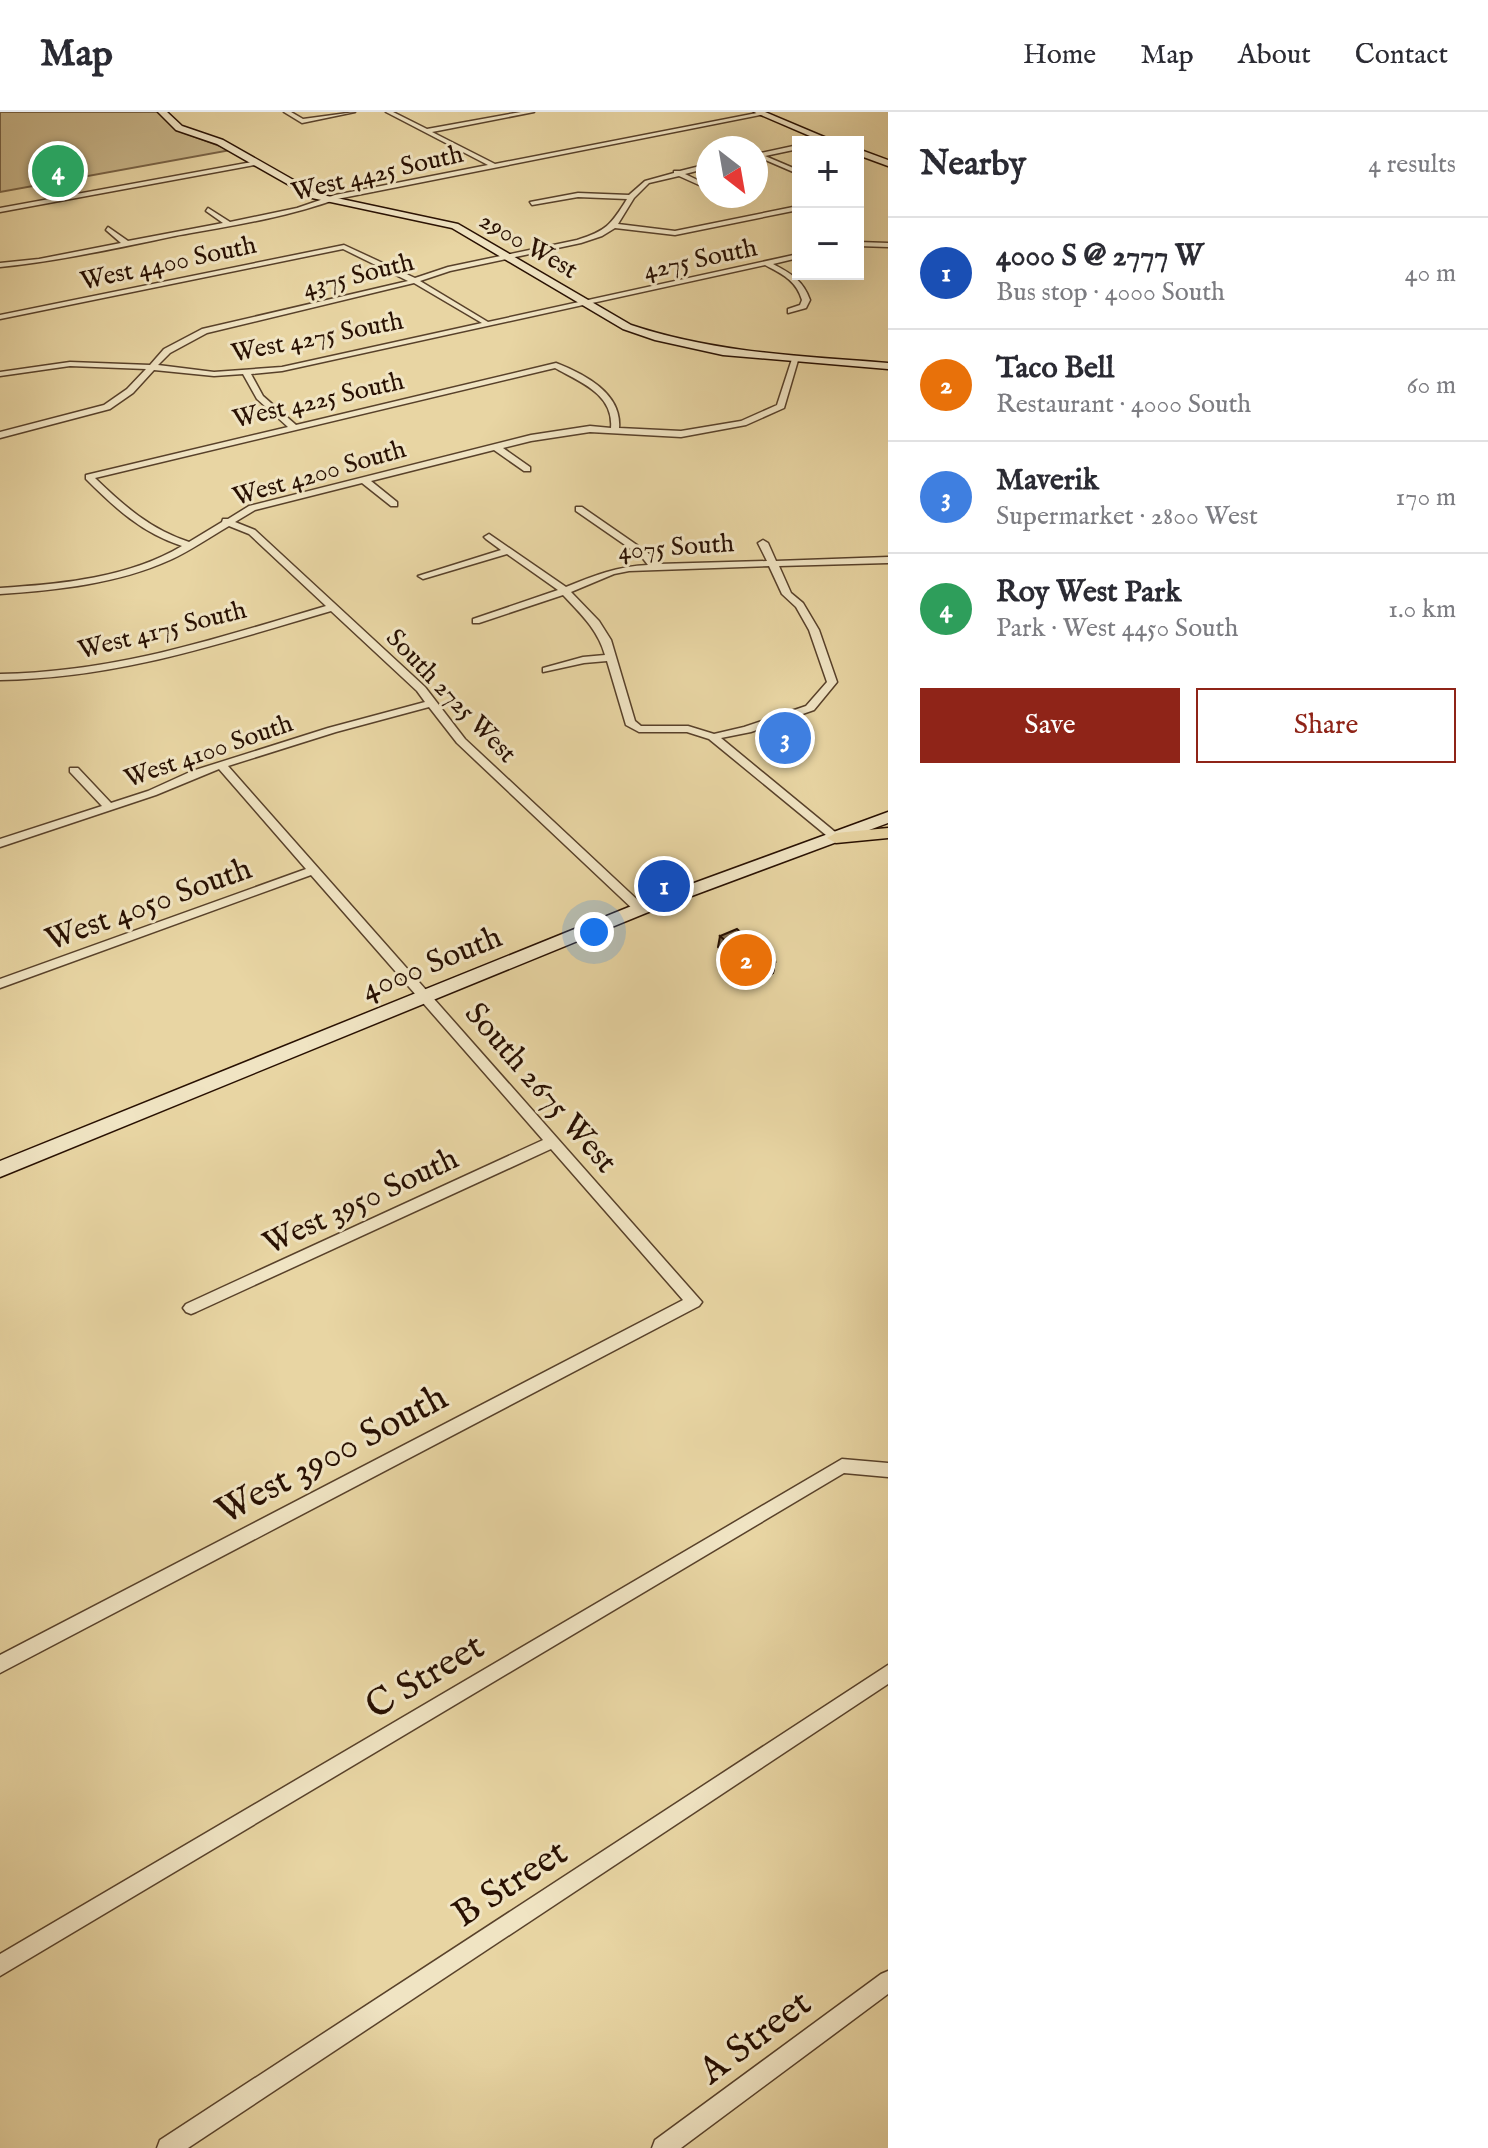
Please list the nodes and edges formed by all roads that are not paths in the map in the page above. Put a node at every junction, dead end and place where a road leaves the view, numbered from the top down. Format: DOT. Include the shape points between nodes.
graph roads {
  1 [pos="162,112"];
  2 [pos="287,112"];
  3 [pos="352,112"];
  4 [pos="389,112"];
  5 [pos="531,112"];
  6 [pos="760,113"];
  7 [pos="426,131"];
  8 [pos="814,136"];
  9 [pos="792,148"];
  10 [pos="768,154"];
  11 [pos="864,154"];
  12 [pos="768,160"];
  13 [pos="258,163"];
  14 [pos="888,163"];
  15 [pos="494,166"];
  16 [pos="696,168"];
  17 [pos="792,170"];
  18 [pos="676,172"];
  19 [pos="696,181"];
  20 [pos="631,197"];
  21 [pos="327,199"];
  22 [pos="532,203"];
  23 [pos="792,209"];
  24 [pos="0,210"];
  25 [pos="208,210"];
  26 [pos="229,224"];
  27 [pos="614,226"];
  28 [pos="108,229"];
  29 [pos="127,244"];
  30 [pos="864,244"];
  31 [pos="888,245"];
  32 [pos="508,257"];
  33 [pos="792,258"];
  34 [pos="768,264"];
  35 [pos="0,265"];
  36 [pos="418,282"];
  37 [pos="610,296"];
  38 [pos="585,302"];
  39 [pos="791,311"];
  40 [pos="0,317"];
  41 [pos="485,322"];
  42 [pos="796,359"];
  43 [pos="888,366"];
  44 [pos="152,367"];
  45 [pos="0,374"];
  46 [pos="247,374"];
  47 [pos="294,427"];
  48 [pos="615,429"];
  49 [pos="0,435"];
  50 [pos="496,447"];
  51 [pos="527,469"];
  52 [pos="364,480"];
  53 [pos="394,504"];
  54 [pos="579,509"];
  55 [pos="226,521"];
  56 [pos="489,537"];
  57 [pos="763,543"];
  58 [pos="189,545"];
  59 [pos="507,551"];
  60 [pos="888,560"];
  61 [pos="771,562"];
  62 [pos="654,566"];
  63 [pos="423,576"];
  64 [pos="0,591"];
  65 [pos="565,591"];
  66 [pos="333,607"];
  67 [pos="476,621"];
  68 [pos="609,658"];
  69 [pos="547,670"];
  70 [pos="0,677"];
  71 [pos="432,703"];
  72 [pos="713,737"];
  73 [pos="221,765"];
  74 [pos="74,770"];
  75 [pos="109,807"];
  76 [pos="888,817"];
  77 [pos="888,833"];
  78 [pos="836,838"];
  79 [pos="0,843"];
  80 [pos="313,870"];
  81 [pos="640,909"];
  82 [pos="0,984"];
  83 [pos="426,997"];
  84 [pos="553,1142"];
  85 [pos="0,1169"];
  86 [pos="694,1302"];
  87 [pos="191,1308"];
  88 [pos="888,1470"];
  89 [pos="0,1664"];
  90 [pos="888,1674"];
  91 [pos="0,1966"];
  92 [pos="888,1981"];
  93 [pos="168,2148"];
  94 [pos="663,2148"];
  1 -- 13 [label="street, 2900 West" via="179,128"];
  2 -- 3 [label="street" via="302,121"];
  4 -- 7 [label="street"];
  5 -- 7 [label="street"];
  6 -- 8 [label="street"];
  6 -- 15 [label="street, West 4425 South"];
  7 -- 15 [label="street"];
  9 -- 10 [label="street"];
  11 -- 14 [label="street"];
  12 -- 17 [label="street"];
  13 -- 21 [label="street, 2900 West"];
  13 -- 24 [label="street"];
  15 -- 21 [label="street, West 4425 South"];
  16 -- 18 [label="street"];
  18 -- 19 [label="street"];
  18 -- 20 [label="street" via="647,182"];
  20 -- 22 [label="street" via="578,195"];
  20 -- 27 [label="street"];
  21 -- 26 [label="street, West 4425 South"];
  21 -- 32 [label="street, 2900 West" via="455,226"];
  23 -- 27 [label="street" via="675,233"];
  25 -- 26 [label="street"];
  26 -- 29 [label="street, West 4425 South"];
  27 -- 32 [label="street, 4375 South" via="579,242"];
  28 -- 29 [label="street"];
  29 -- 35 [label="street, West 4425 South"];
  30 -- 31 [label="street"];
  32 -- 36 [label="street, 4375 South" via="448,269"];
  32 -- 38 [label="street, 2900 West"];
  33 -- 34 [label="street, 4275 South"];
  34 -- 37 [label="street, 4275 South"];
  34 -- 39 [label="street" via="803,286 806,300"];
  36 -- 40 [label="street, West 4400 South" via="344,247"];
  36 -- 41 [label="street"];
  36 -- 44 [label="street, 4375 South" via="205,331 167,351"];
  37 -- 38 [label="street, West 4275 South"];
  38 -- 41 [label="street, West 4275 South"];
  38 -- 42 [label="street, 2900 West" via="627,327 676,344"];
  41 -- 46 [label="street, West 4275 South"];
  42 -- 43 [label="street, 2900 West"];
  42 -- 48 [label="street, West 4200 South" via="781,406 743,423 658,439"];
  44 -- 45 [label="street" via="70,364"];
  44 -- 46 [label="street, West 4275 South"];
  44 -- 49 [label="street" via="107,407"];
  46 -- 47 [label="street" via="261,401"];
  47 -- 48 [label="street, West 4225 South" via="556,365 617,407"];
  47 -- 58 [label="street, West 4225 South" via="89,477 133,521"];
  48 -- 50 [label="street, West 4200 South" via="561,432"];
  50 -- 51 [label="street"];
  50 -- 52 [label="street, West 4200 South"];
  52 -- 53 [label="street"];
  52 -- 55 [label="street, West 4200 South" via="252,508"];
  54 -- 62 [label="street"];
  55 -- 58 [label="street, West 4200 South"];
  55 -- 66 [label="street, South 2725 West" via="252,532"];
  56 -- 59 [label="street"];
  57 -- 61 [label="street"];
  58 -- 64 [label="street, West 4200 South" via="134,570 62,587"];
  59 -- 63 [label="street"];
  59 -- 65 [label="street"];
  60 -- 61 [label="street, 4075 South"];
  61 -- 62 [label="street, 4075 South"];
  61 -- 72 [label="street" via="814,630 832,682 810,708"];
  62 -- 65 [label="street, 4075 South" via="611,572"];
  65 -- 67 [label="street, 4075 South"];
  65 -- 68 [label="street" via="606,640"];
  66 -- 70 [label="street, West 4175 South" via="127,666 47,678"];
  66 -- 71 [label="street, South 2725 West"];
  68 -- 69 [label="street"];
  68 -- 72 [label="street" via="630,723 639,729 688,729"];
  71 -- 73 [label="street, West 4100 South"];
  71 -- 81 [label="street, South 2725 West" via="461,741"];
  72 -- 78 [label="street"];
  73 -- 75 [label="street, West 4100 South"];
  73 -- 80 [label="street, South 2675 West"];
  74 -- 75 [label="street"];
  75 -- 79 [label="street, West 4100 South"];
  76 -- 78 [label="street, 4000 South"];
  77 -- 78 [label="main road"];
  78 -- 81 [label="street, 4000 South"];
  80 -- 82 [label="street, West 4050 South"];
  80 -- 83 [label="street, South 2675 West"];
  81 -- 83 [label="street, 4000 South"];
  83 -- 84 [label="street, South 2675 West"];
  83 -- 85 [label="street, 4000 South"];
  84 -- 86 [label="street, South 2675 West"];
  84 -- 87 [label="street, West 3950 South"];
  86 -- 89 [label="street, West 3900 South"];
  88 -- 91 [label="street, C Street" via="842,1466"];
  90 -- 93 [label="street, B Street"];
  92 -- 94 [label="street, A Street"];
}
